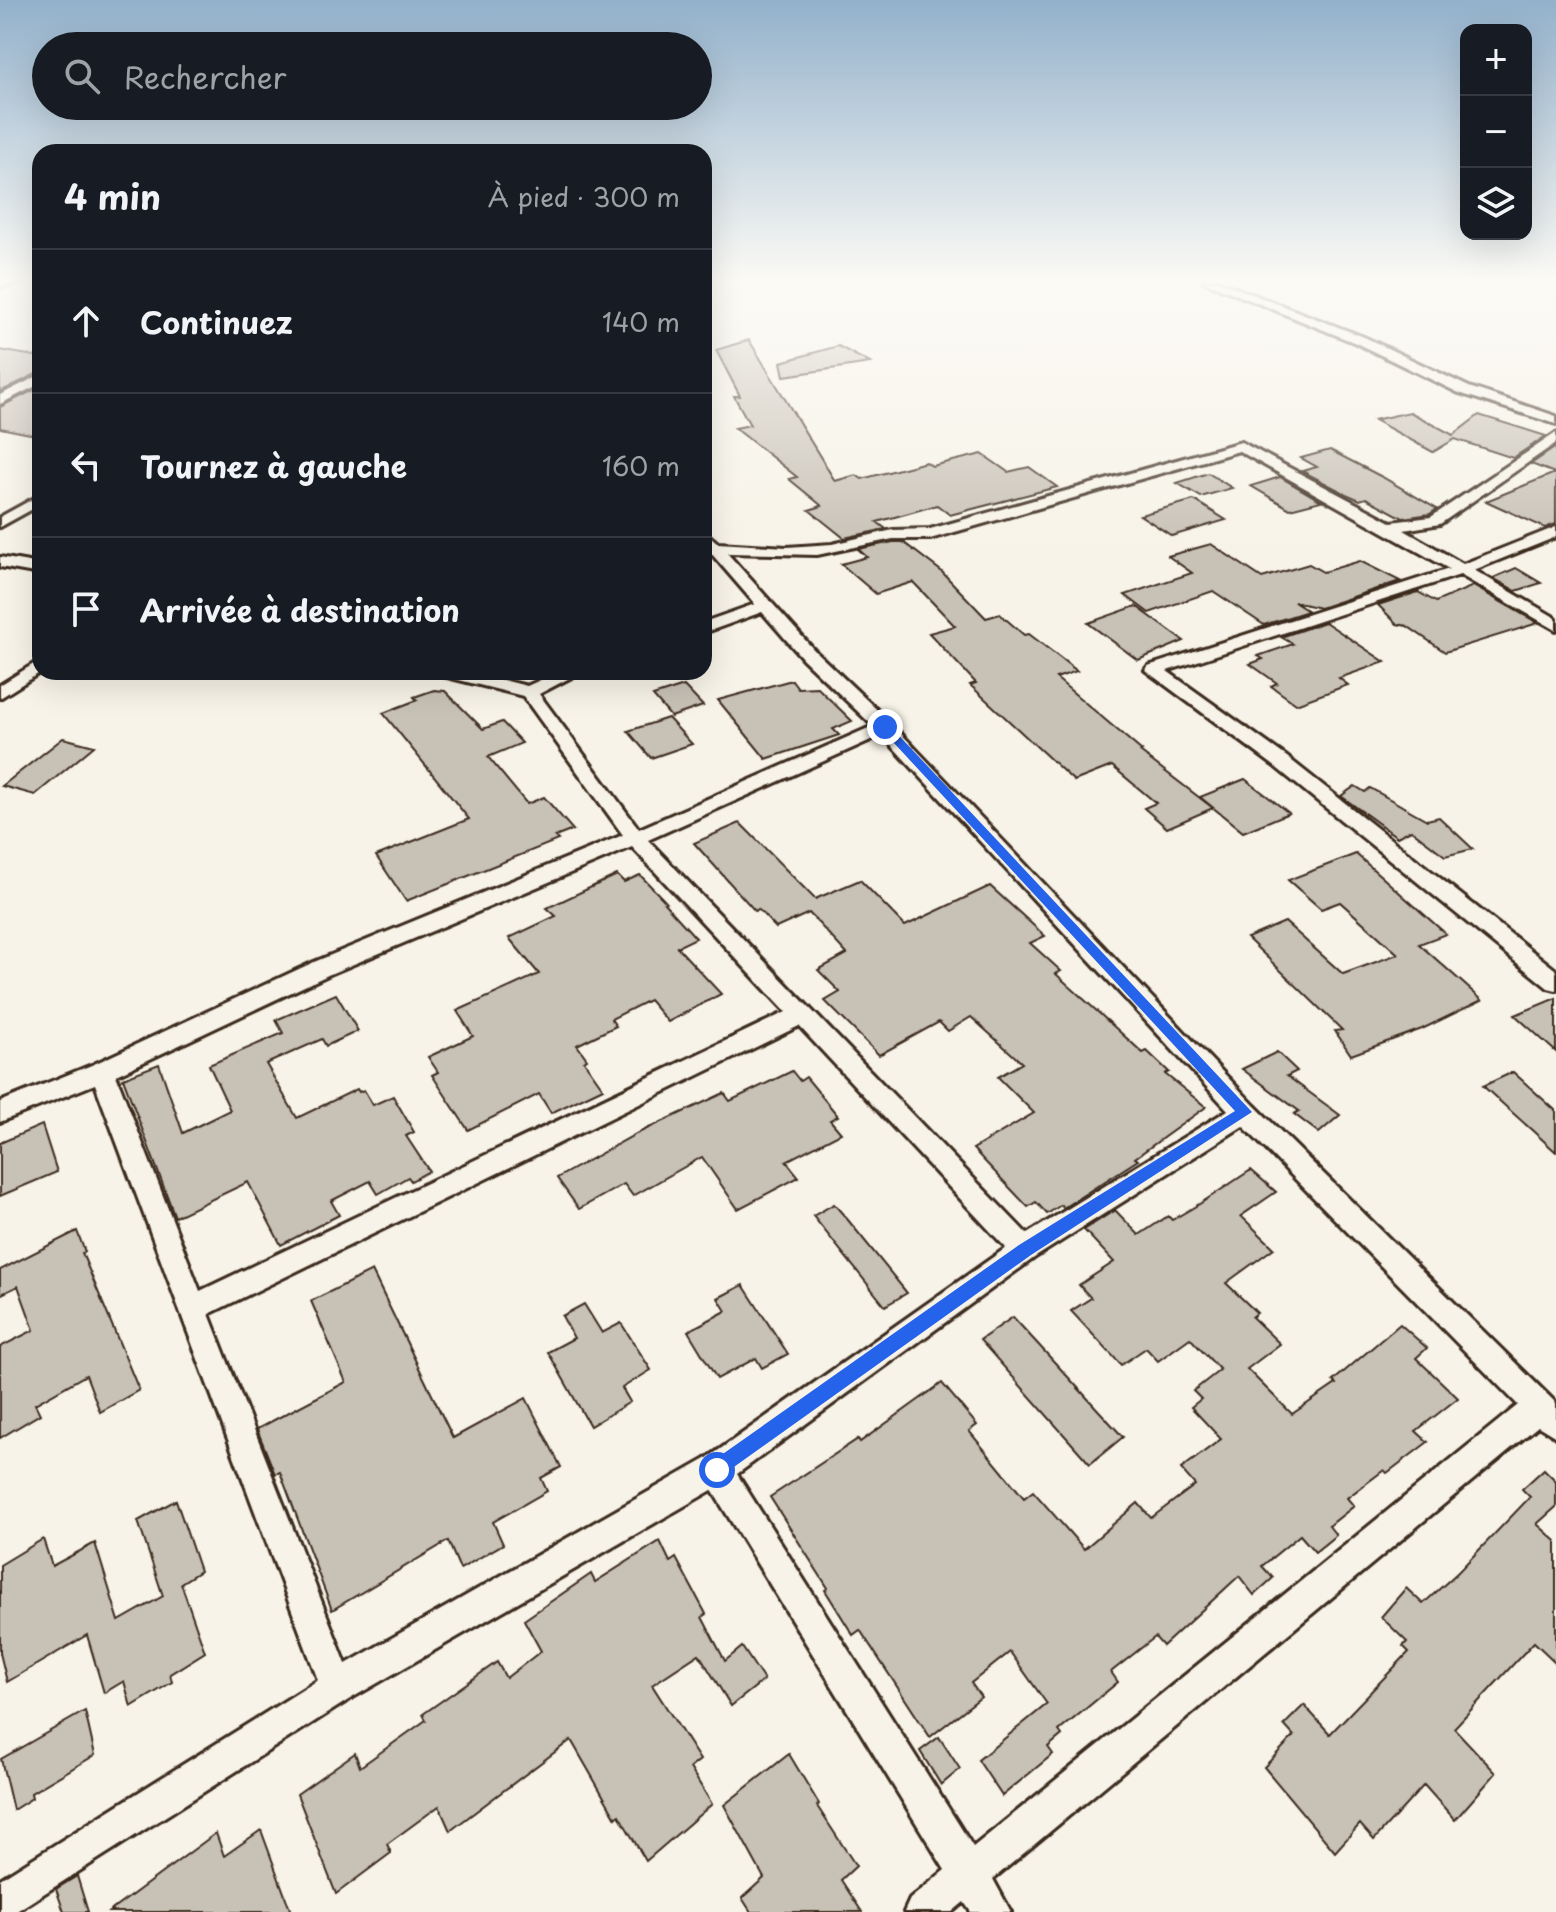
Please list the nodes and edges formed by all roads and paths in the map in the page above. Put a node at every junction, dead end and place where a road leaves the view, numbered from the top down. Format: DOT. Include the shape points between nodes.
graph roads {
  1 [pos="1423,370"];
  2 [pos="32,383"];
  3 [pos="0,400"];
  4 [pos="1556,420"];
  5 [pos="1556,437"];
  6 [pos="32,504"];
  7 [pos="0,523"];
  8 [pos="1389,527"];
  9 [pos="1556,532"];
  10 [pos="712,543"];
  11 [pos="712,546"];
  12 [pos="0,562"];
  13 [pos="32,568"];
  14 [pos="1461,570"];
  15 [pos="766,605"];
  16 [pos="712,625"];
  17 [pos="1556,625"];
  18 [pos="32,671"];
  19 [pos="481,680"];
  20 [pos="555,680"];
  21 [pos="529,692"];
  22 [pos="0,693"];
  23 [pos="885,727"];
  24 [pos="635,838"];
  25 [pos="1556,982"];
  26 [pos="803,1014"];
  27 [pos="102,1071"];
  28 [pos="0,1112"];
  29 [pos="1245,1112"];
  30 [pos="1025,1250"];
  31 [pos="193,1308"];
  32 [pos="1548,1415"];
  33 [pos="717,1470"];
  34 [pos="338,1687"];
  35 [pos="968,1874"];
  36 [pos="0,1900"];
  37 [pos="923,1912"];
  38 [pos="992,1912"];
  1 -- 4 [label="street" via="1464,390"];
  2 -- 3 [label="street"];
  5 -- 8 [label="street" via="1435,521"];
  6 -- 7 [label="street"];
  8 -- 10 [label="street" via="1241,446 930,534 911,530 832,549 778,553"];
  8 -- 14 [label="street"];
  9 -- 14 [label="street"];
  11 -- 15 [label="street"];
  12 -- 13 [label="street"];
  14 -- 17 [label="street"];
  14 -- 25 [label="street" via="1154,670 1280,761"];
  15 -- 16 [label="street"];
  15 -- 23 [label="street" via="809,655"];
  18 -- 22 [label="street"];
  19 -- 21 [label="street"];
  20 -- 21 [label="street"];
  21 -- 24 [label="street"];
  23 -- 24 [label="street"];
  23 -- 29 [label="street"];
  24 -- 26 [label="street"];
  24 -- 27 [label="street" via="322,968"];
  26 -- 30 [label="street"];
  26 -- 31 [label="street"];
  27 -- 28 [label="street"];
  27 -- 31 [label="street"];
  29 -- 30 [label="street"];
  29 -- 32 [label="street"];
  30 -- 33 [label="street"];
  31 -- 34 [label="street"];
  32 -- 35 [label="street"];
  33 -- 34 [label="street"];
  33 -- 35 [label="street"];
  34 -- 36 [label="street"];
  35 -- 37 [label="street"];
  35 -- 38 [label="street"];
}
